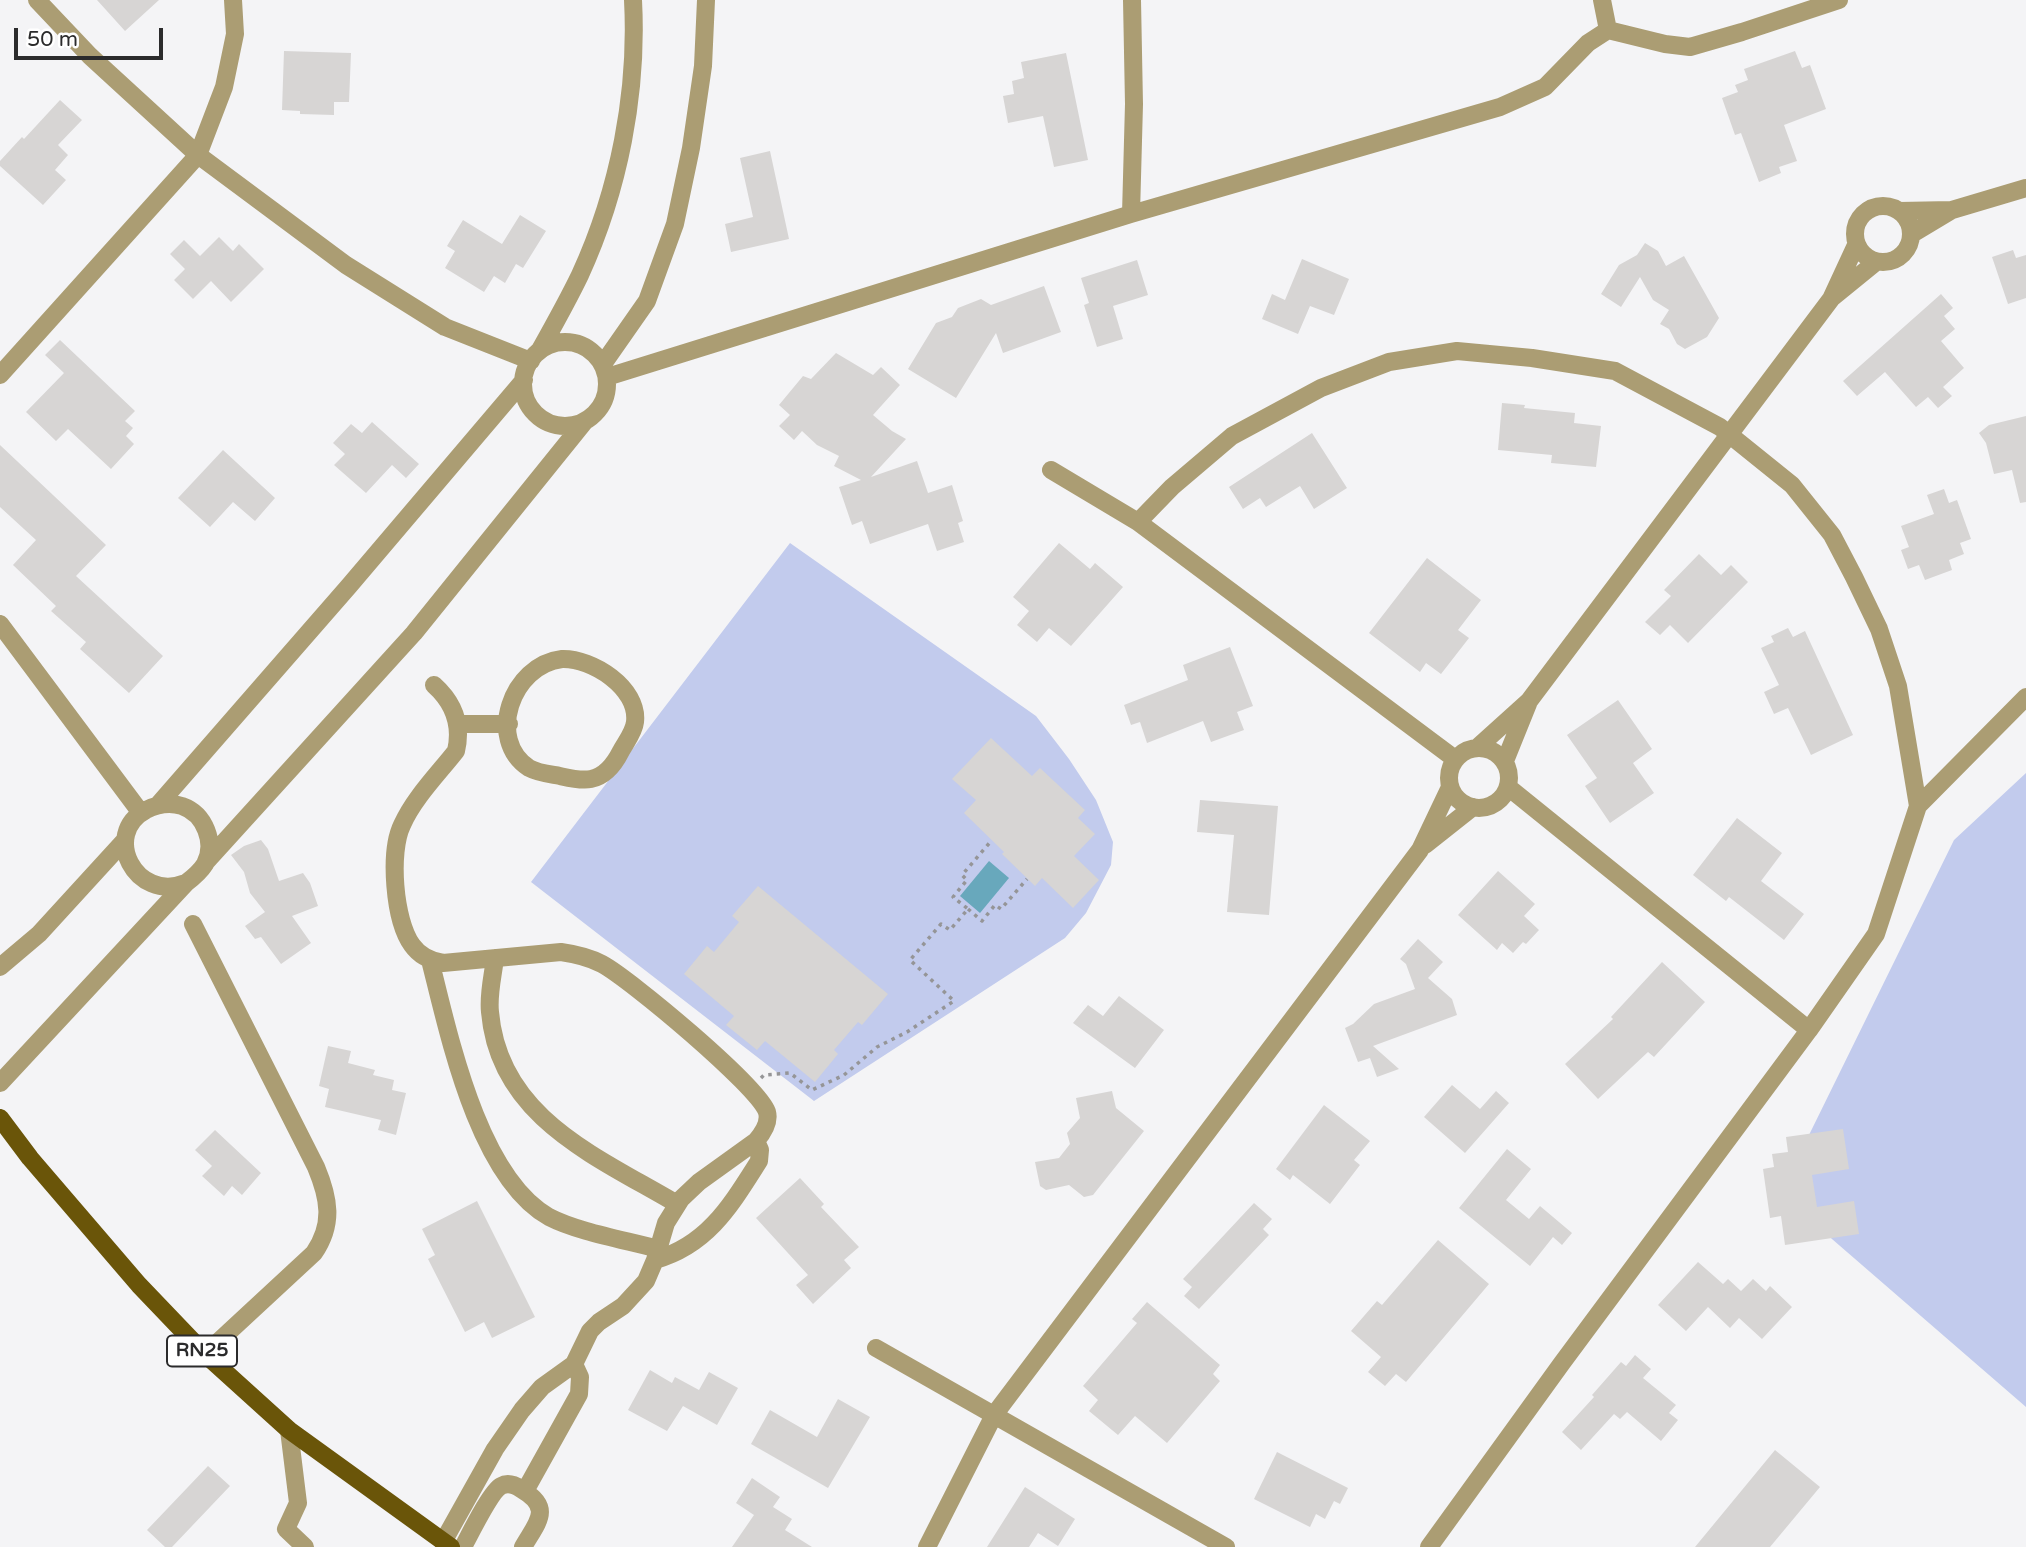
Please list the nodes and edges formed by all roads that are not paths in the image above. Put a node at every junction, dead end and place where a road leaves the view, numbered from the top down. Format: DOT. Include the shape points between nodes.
graph roads {
  1 [pos="37,0"];
  2 [pos="233,0"];
  3 [pos="633,0"];
  4 [pos="706,0"];
  5 [pos="1132,0"];
  6 [pos="1602,0"];
  7 [pos="1839,0"];
  8 [pos="1608,30"];
  9 [pos="198,155"];
  10 [pos="2026,188"];
  11 [pos="1952,210"];
  12 [pos="1899,211"];
  13 [pos="1131,214"];
  14 [pos="1912,234"];
  15 [pos="1856,245"];
  16 [pos="1876,262"];
  17 [pos="1830,299"];
  18 [pos="536,355"];
  19 [pos="605,371"];
  20 [pos="0,375"];
  21 [pos="524,380"];
  22 [pos="585,421"];
  23 [pos="1730,434"];
  24 [pos="1051,470"];
  25 [pos="1138,522"];
  26 [pos="0,624"];
  27 [pos="434,685"];
  28 [pos="2026,697"];
  29 [pos="1529,701"];
  30 [pos="458,724"];
  31 [pos="509,724"];
  32 [pos="1478,747"];
  33 [pos="1455,759"];
  34 [pos="1505,761"];
  35 [pos="1450,787"];
  36 [pos="1508,787"];
  37 [pos="158,805"];
  38 [pos="1918,806"];
  39 [pos="1473,807"];
  40 [pos="141,813"];
  41 [pos="125,841"];
  42 [pos="1420,850"];
  43 [pos="206,862"];
  44 [pos="186,883"];
  45 [pos="193,924"];
  46 [pos="495,958"];
  47 [pos="430,960"];
  48 [pos="0,967"];
  49 [pos="1810,1030"];
  50 [pos="0,1083"];
  51 [pos="0,1118"];
  52 [pos="756,1141"];
  53 [pos="677,1204"];
  54 [pos="657,1254"];
  55 [pos="876,1348"];
  56 [pos="205,1354"];
  57 [pos="574,1364"];
  58 [pos="994,1415"];
  59 [pos="289,1430"];
  60 [pos="525,1491"];
  61 [pos="447,1545"];
  62 [pos="305,1547"];
  63 [pos="463,1547"];
  64 [pos="523,1547"];
  65 [pos="927,1547"];
  66 [pos="1226,1547"];
  67 [pos="1429,1547"];
  1 -- 9 [label="street" via="89,56"];
  2 -- 9 [label="street" via="235,34 224,87"];
  3 -- 18 [label="street" via="627,122 608,202 580,274"];
  4 -- 19 [label="street" via="703,66 675,224 647,301"];
  5 -- 13 [label="street"];
  6 -- 8 [label="street"];
  7 -- 8 [label="street" via="1689,47"];
  8 -- 13 [label="street" via="1588,43 1545,87 1500,107"];
  9 -- 18 [label="street" via="346,265 445,327"];
  9 -- 20 [label="street"];
  10 -- 11 [label="street"];
  11 -- 12 [label="street"];
  11 -- 14 [label="street"];
  12 -- 14 [label="street"];
  12 -- 15 [label="street" via="1886,205 1871,208 1854,231"];
  13 -- 19 [label="street"];
  14 -- 16 [label="street" via="1901,257"];
  15 -- 16 [label="street"];
  15 -- 17 [label="street"];
  16 -- 17 [label="street"];
  17 -- 23 [label="street"];
  18 -- 19 [label="street" via="554,344 575,343 594,352"];
  18 -- 21 [label="street"];
  19 -- 22 [label="street" via="603,402"];
  21 -- 22 [label="street" via="524,393 537,415 560,426"];
  21 -- 37 [label="street"];
  22 -- 43 [label="street" via="414,633"];
  23 -- 25 [label="street" via="1615,371 1457,351 1388,362 1321,388 1232,436"];
  23 -- 29 [label="street"];
  23 -- 38 [label="street" via="1792,485 1832,535 1854,577 1880,629 1898,686"];
  24 -- 25 [label="street"];
  25 -- 33 [label="street"];
  26 -- 40 [label="street"];
  27 -- 30 [label="street" via="450,702"];
  28 -- 38 [label="street"];
  29 -- 32 [label="street"];
  29 -- 34 [label="street"];
  30 -- 31 [label="street"];
  30 -- 47 [label="street" via="456,751 411,809 395,852 408,938"];
  31 -- 31 [label="street" via="511,746 528,767 590,779 607,771 636,725 629,696 615,681 588,663 562,659 545,662 523,679 510,704"];
  32 -- 33 [label="street"];
  32 -- 34 [label="street" via="1494,751"];
  33 -- 35 [label="street" via="1449,772"];
  34 -- 36 [label="street"];
  35 -- 39 [label="street" via="1459,800"];
  35 -- 42 [label="street"];
  36 -- 39 [label="street" via="1488,807"];
  36 -- 49 [label="street"];
  37 -- 40 [label="street"];
  37 -- 43 [label="street" via="184,807 202,822 208,835"];
  38 -- 49 [label="street" via="1876,934"];
  39 -- 42 [label="street"];
  40 -- 41 [label="street"];
  41 -- 44 [label="street" via="136,874 148,883 162,887"];
  41 -- 48 [label="street" via="39,934"];
  42 -- 58 [label="street"];
  43 -- 44 [label="street"];
  44 -- 50 [label="street"];
  45 -- 56 [label="street" via="316,1167 328,1208 328,1223 314,1252"];
  46 -- 47 [label="street"];
  46 -- 52 [label="street" via="561,952 603,965 750,1088 767,1114"];
  46 -- 53 [label="street" via="492,1026 502,1060 524,1099 563,1136"];
  47 -- 54 [label="street" via="474,1112 508,1179 534,1207 561,1223"];
  49 -- 67 [label="street"];
  51 -- 56 [label="main road, RN25" via="138,1286"];
  52 -- 53 [label="street"];
  52 -- 54 [label="street" via="759,1161 711,1229 688,1248"];
  53 -- 54 [label="street"];
  54 -- 57 [label="street" via="646,1281 590,1331"];
  55 -- 58 [label="street"];
  56 -- 59 [label="main road, RN25"];
  57 -- 60 [label="street" via="580,1377 579,1394"];
  57 -- 61 [label="street" via="542,1387 503,1434"];
  58 -- 65 [label="street"];
  58 -- 66 [label="street"];
  59 -- 61 [label="main road, RN25"];
  59 -- 62 [label="street" via="298,1503 286,1528"];
  60 -- 63 [label="street" via="513,1484 496,1489"];
  60 -- 64 [label="street" via="536,1498 541,1513"];
}
